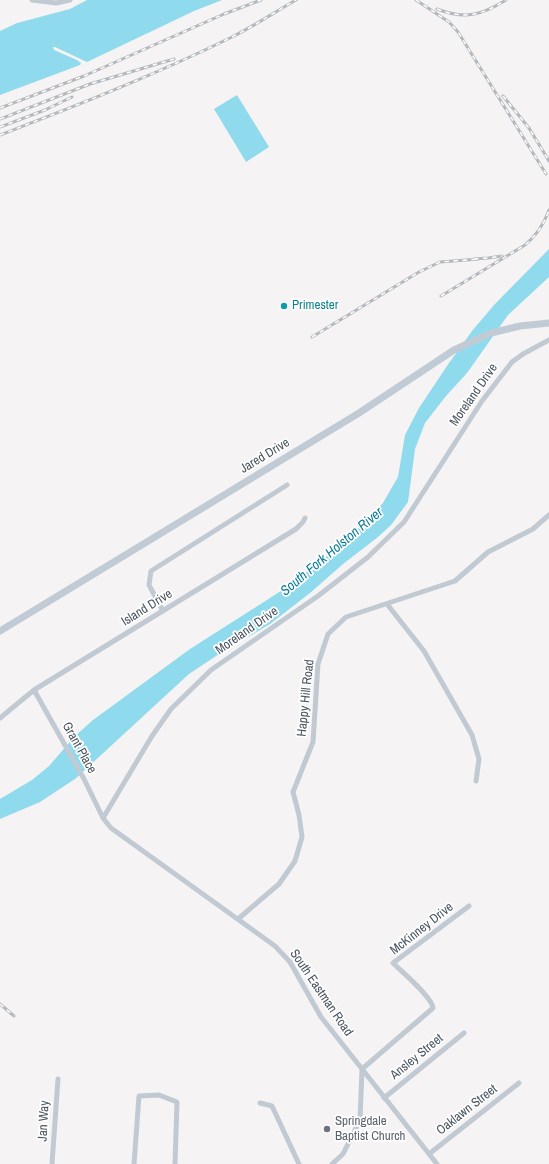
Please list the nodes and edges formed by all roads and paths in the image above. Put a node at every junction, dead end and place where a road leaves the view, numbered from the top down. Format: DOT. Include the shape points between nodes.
graph roads {
  1 [pos="32,0"];
  2 [pos="70,0"];
  3 [pos="549,323"];
  4 [pos="549,340"];
  5 [pos="287,484"];
  6 [pos="549,515"];
  7 [pos="305,518"];
  8 [pos="387,604"];
  9 [pos="163,612"];
  10 [pos="0,631"];
  11 [pos="34,690"];
  12 [pos="0,718"];
  13 [pos="476,781"];
  14 [pos="103,818"];
  15 [pos="470,906"];
  16 [pos="238,919"];
  17 [pos="464,1033"];
  18 [pos="362,1069"];
  19 [pos="58,1079"];
  20 [pos="519,1083"];
  21 [pos="384,1098"];
  22 [pos="260,1103"];
  23 [pos="429,1154"];
  24 [pos="52,1164"];
  25 [pos="134,1164"];
  26 [pos="175,1164"];
  27 [pos="299,1164"];
  28 [pos="332,1164"];
  29 [pos="437,1164"];
  1 -- 2 [label="street" via="56,3"];
  3 -- 10 [label="main road, Jared Drive" via="491,333 454,350 359,413"];
  4 -- 14 [label="street, Moreland Drive" via="512,362 482,401 404,522 368,557 318,596 211,670 171,710 152,736"];
  5 -- 9 [label="street" via="151,571 149,585"];
  6 -- 8 [label="street, Happy Hill Road" via="533,530 488,552 455,581"];
  7 -- 9 [label="street, Island Drive" via="296,529"];
  8 -- 13 [label="street" via="424,651 472,735 479,759"];
  8 -- 16 [label="street, Happy Hill Road" via="346,617 328,634 318,664 313,742 293,792 302,837 295,861 279,884"];
  9 -- 11 [label="street, Island Drive"];
  11 -- 12 [label="street, Island Drive"];
  11 -- 14 [label="street, Grant Place" via="82,774"];
  14 -- 16 [label="street, South Eastman Road" via="111,828"];
  15 -- 18 [label="street, McKinney Drive" via="393,963 427,997 433,1008"];
  16 -- 18 [label="street, South Eastman Road" via="275,946 290,962 321,1017"];
  17 -- 21 [label="street, Ansley Street"];
  18 -- 21 [label="street, South Eastman Road"];
  18 -- 28 [label="street" via="360,1120 343,1154"];
  19 -- 24 [label="street, Jan Way"];
  20 -- 23 [label="street, Oaklawn Street"];
  21 -- 23 [label="street, South Eastman Road"];
  22 -- 27 [label="street" via="272,1106"];
  23 -- 29 [label="street, South Eastman Road"];
  25 -- 26 [label="street" via="140,1096 159,1095 177,1102"];
}
